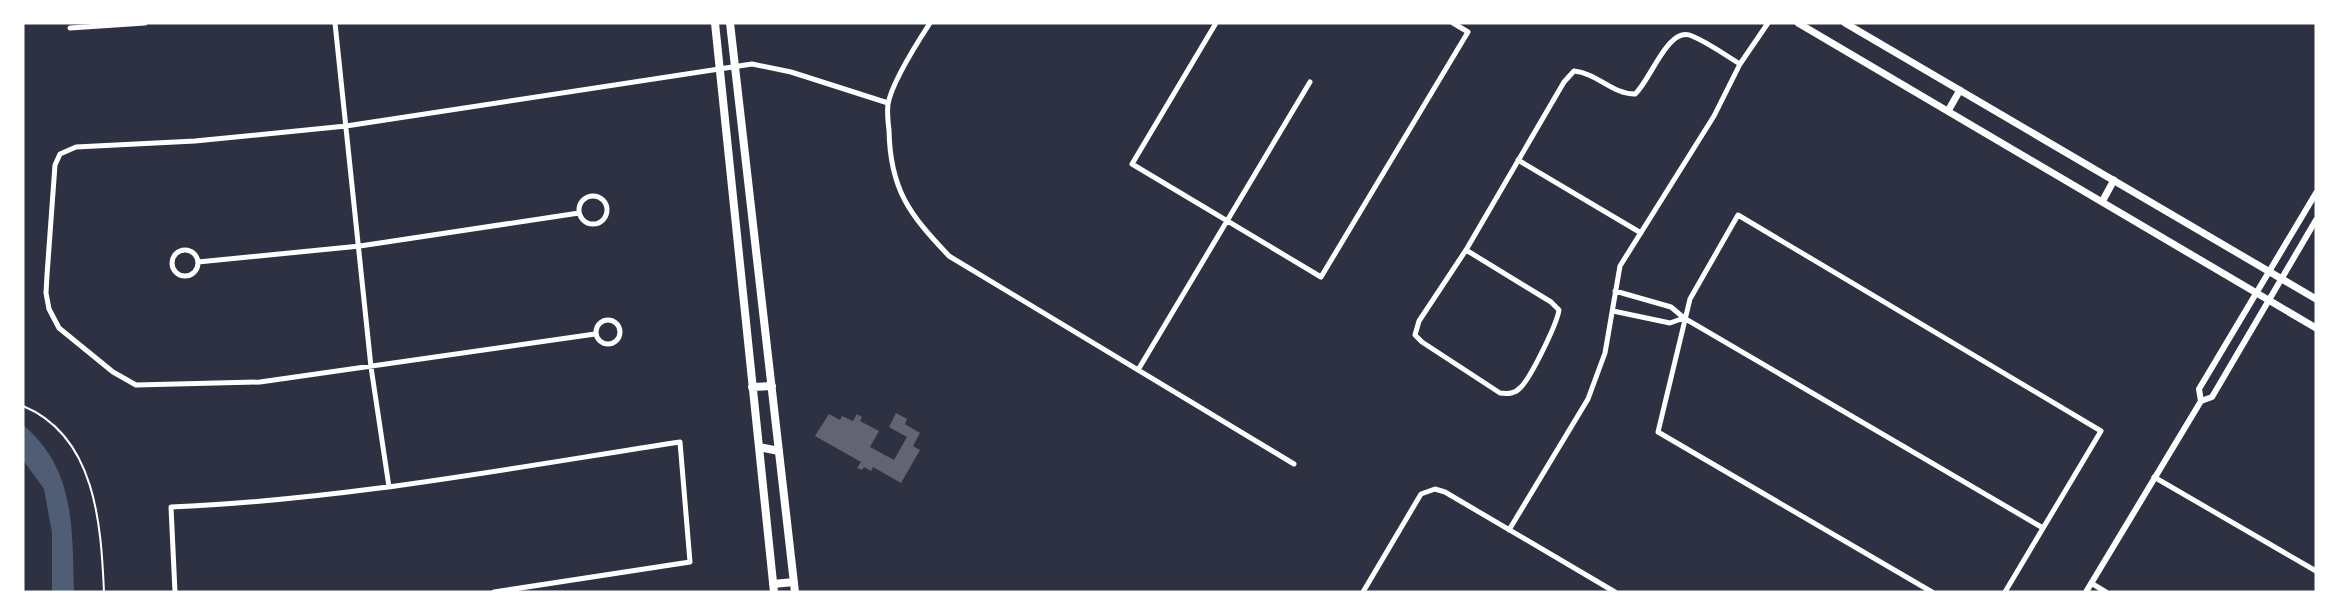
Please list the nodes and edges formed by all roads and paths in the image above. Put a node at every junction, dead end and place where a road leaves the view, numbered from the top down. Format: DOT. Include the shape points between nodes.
graph roads {
  1 [pos="145,23"];
  2 [pos="335,23"];
  3 [pos="715,23"];
  4 [pos="730,23"];
  5 [pos="930,23"];
  6 [pos="1216,23"];
  7 [pos="1453,23"];
  8 [pos="1768,23"];
  9 [pos="1798,23"];
  10 [pos="1845,23"];
  11 [pos="70,28"];
  12 [pos="1740,64"];
  13 [pos="735,67"];
  14 [pos="721,69"];
  15 [pos="1310,82"];
  16 [pos="1960,90"];
  17 [pos="888,103"];
  18 [pos="1948,111"];
  19 [pos="346,126"];
  20 [pos="1518,160"];
  21 [pos="2114,180"];
  22 [pos="2316,193"];
  23 [pos="2102,202"];
  24 [pos="579,213"];
  25 [pos="2316,220"];
  26 [pos="1226,222"];
  27 [pos="1640,233"];
  28 [pos="738,242"];
  29 [pos="755,242"];
  30 [pos="360,247"];
  31 [pos="1466,250"];
  32 [pos="198,262"];
  33 [pos="2269,271"];
  34 [pos="2282,279"];
  35 [pos="1615,291"];
  36 [pos="2256,293"];
  37 [pos="2316,299"];
  38 [pos="2269,301"];
  39 [pos="1613,311"];
  40 [pos="1684,318"];
  41 [pos="2316,328"];
  42 [pos="596,334"];
  43 [pos="371,367"];
  44 [pos="1138,370"];
  45 [pos="772,386"];
  46 [pos="752,387"];
  47 [pos="2201,401"];
  48 [pos="23,406"];
  49 [pos="759,447"];
  50 [pos="779,452"];
  51 [pos="1294,464"];
  52 [pos="2154,477"];
  53 [pos="389,487"];
  54 [pos="2043,528"];
  55 [pos="1510,530"];
  56 [pos="2316,571"];
  57 [pos="794,582"];
  58 [pos="2091,583"];
  59 [pos="549,584"];
  60 [pos="774,588"];
  61 [pos="104,592"];
  62 [pos="175,592"];
  63 [pos="494,592"];
  64 [pos="551,592"];
  65 [pos="795,592"];
  66 [pos="1363,592"];
  67 [pos="1615,592"];
  68 [pos="1932,592"];
  69 [pos="2005,592"];
  70 [pos="2086,592"];
  71 [pos="2106,592"];
  1 -- 11 [label="street"];
  2 -- 19 [label="street"];
  3 -- 14 [label="main road"];
  4 -- 13 [label="main road"];
  5 -- 17 [label="street"];
  6 -- 26 [label="street" via="1132,164"];
  7 -- 26 [label="street" via="1468,32 1321,277"];
  8 -- 12 [label="street"];
  9 -- 18 [label="main road"];
  10 -- 16 [label="main road"];
  12 -- 20 [label="street" via="1690,34 1680,34 1670,41 1635,94 1624,94 1586,72 1574,71"];
  12 -- 27 [label="street" via="1714,116"];
  13 -- 14 [label="street"];
  13 -- 17 [label="street" via="752,64 790,72"];
  13 -- 29 [label="main road"];
  14 -- 19 [label="street"];
  14 -- 28 [label="main road"];
  15 -- 26 [label="street"];
  16 -- 18 [label="main road"];
  16 -- 21 [label="main road"];
  17 -- 44 [label="street" via="889,147 898,192 918,224 949,256"];
  18 -- 23 [label="main road"];
  19 -- 30 [label="street"];
  19 -- 43 [label="street" via="76,147 60,154 55,165 46,292 59,328 136,385 260,382"];
  20 -- 27 [label="street"];
  20 -- 31 [label="street"];
  21 -- 23 [label="main road"];
  21 -- 33 [label="main road"];
  22 -- 33 [label="street"];
  23 -- 36 [label="main road"];
  24 -- 24 [label="street" via="586,222 596,224 605,218 607,207 590,197 581,203"];
  24 -- 30 [label="street"];
  25 -- 34 [label="street"];
  26 -- 44 [label="street"];
  27 -- 35 [label="street" via="1620,266"];
  28 -- 29 [label="main road"];
  28 -- 46 [label="main road"];
  29 -- 45 [label="main road"];
  30 -- 32 [label="street"];
  30 -- 43 [label="street"];
  31 -- 31 [label="street" via="1559,310 1557,323 1521,387 1512,393 1500,393 1415,335 1419,321"];
  32 -- 32 [label="street" via="194,253 184,250 172,264 177,273 186,276 195,272"];
  33 -- 34 [label="main road"];
  33 -- 36 [label="street"];
  34 -- 37 [label="main road"];
  34 -- 38 [label="street"];
  35 -- 39 [label="street"];
  35 -- 40 [label="street" via="1671,307"];
  36 -- 38 [label="main road"];
  36 -- 47 [label="street" via="2199,389"];
  38 -- 41 [label="main road"];
  38 -- 47 [label="street" via="2212,397"];
  39 -- 40 [label="street" via="1670,323"];
  39 -- 55 [label="street" via="1605,353 1588,399"];
  40 -- 54 [label="street"];
  40 -- 54 [label="street" via="1690,299 1738,215 2101,431"];
  40 -- 68 [label="street" via="1658,432"];
  42 -- 42 [label="street" via="600,342 610,344 618,339 620,330 615,322 606,320 598,325"];
  42 -- 43 [label="street"];
  43 -- 53 [label="street"];
  44 -- 51 [label="street"];
  45 -- 46 [label="main road"];
  45 -- 50 [label="main road"];
  46 -- 49 [label="main road"];
  47 -- 52 [label="street"];
  48 -- 61 [label="path" via="58,429 83,466 101,538"];
  49 -- 50 [label="main road"];
  49 -- 60 [label="main road"];
  50 -- 57 [label="main road"];
  52 -- 56 [label="street"];
  52 -- 58 [label="street"];
  53 -- 59 [label="street" via="680,442 690,562"];
  53 -- 62 [label="street" via="245,504 171,507"];
  54 -- 69 [label="street"];
  55 -- 66 [label="street" via="1445,492 1435,489 1421,494"];
  55 -- 67 [label="street"];
  57 -- 60 [label="main road"];
  57 -- 65 [label="main road"];
  58 -- 70 [label="street"];
  58 -- 71 [label="street"];
  59 -- 63 [label="street"];
  59 -- 64 [label="street"];
}
